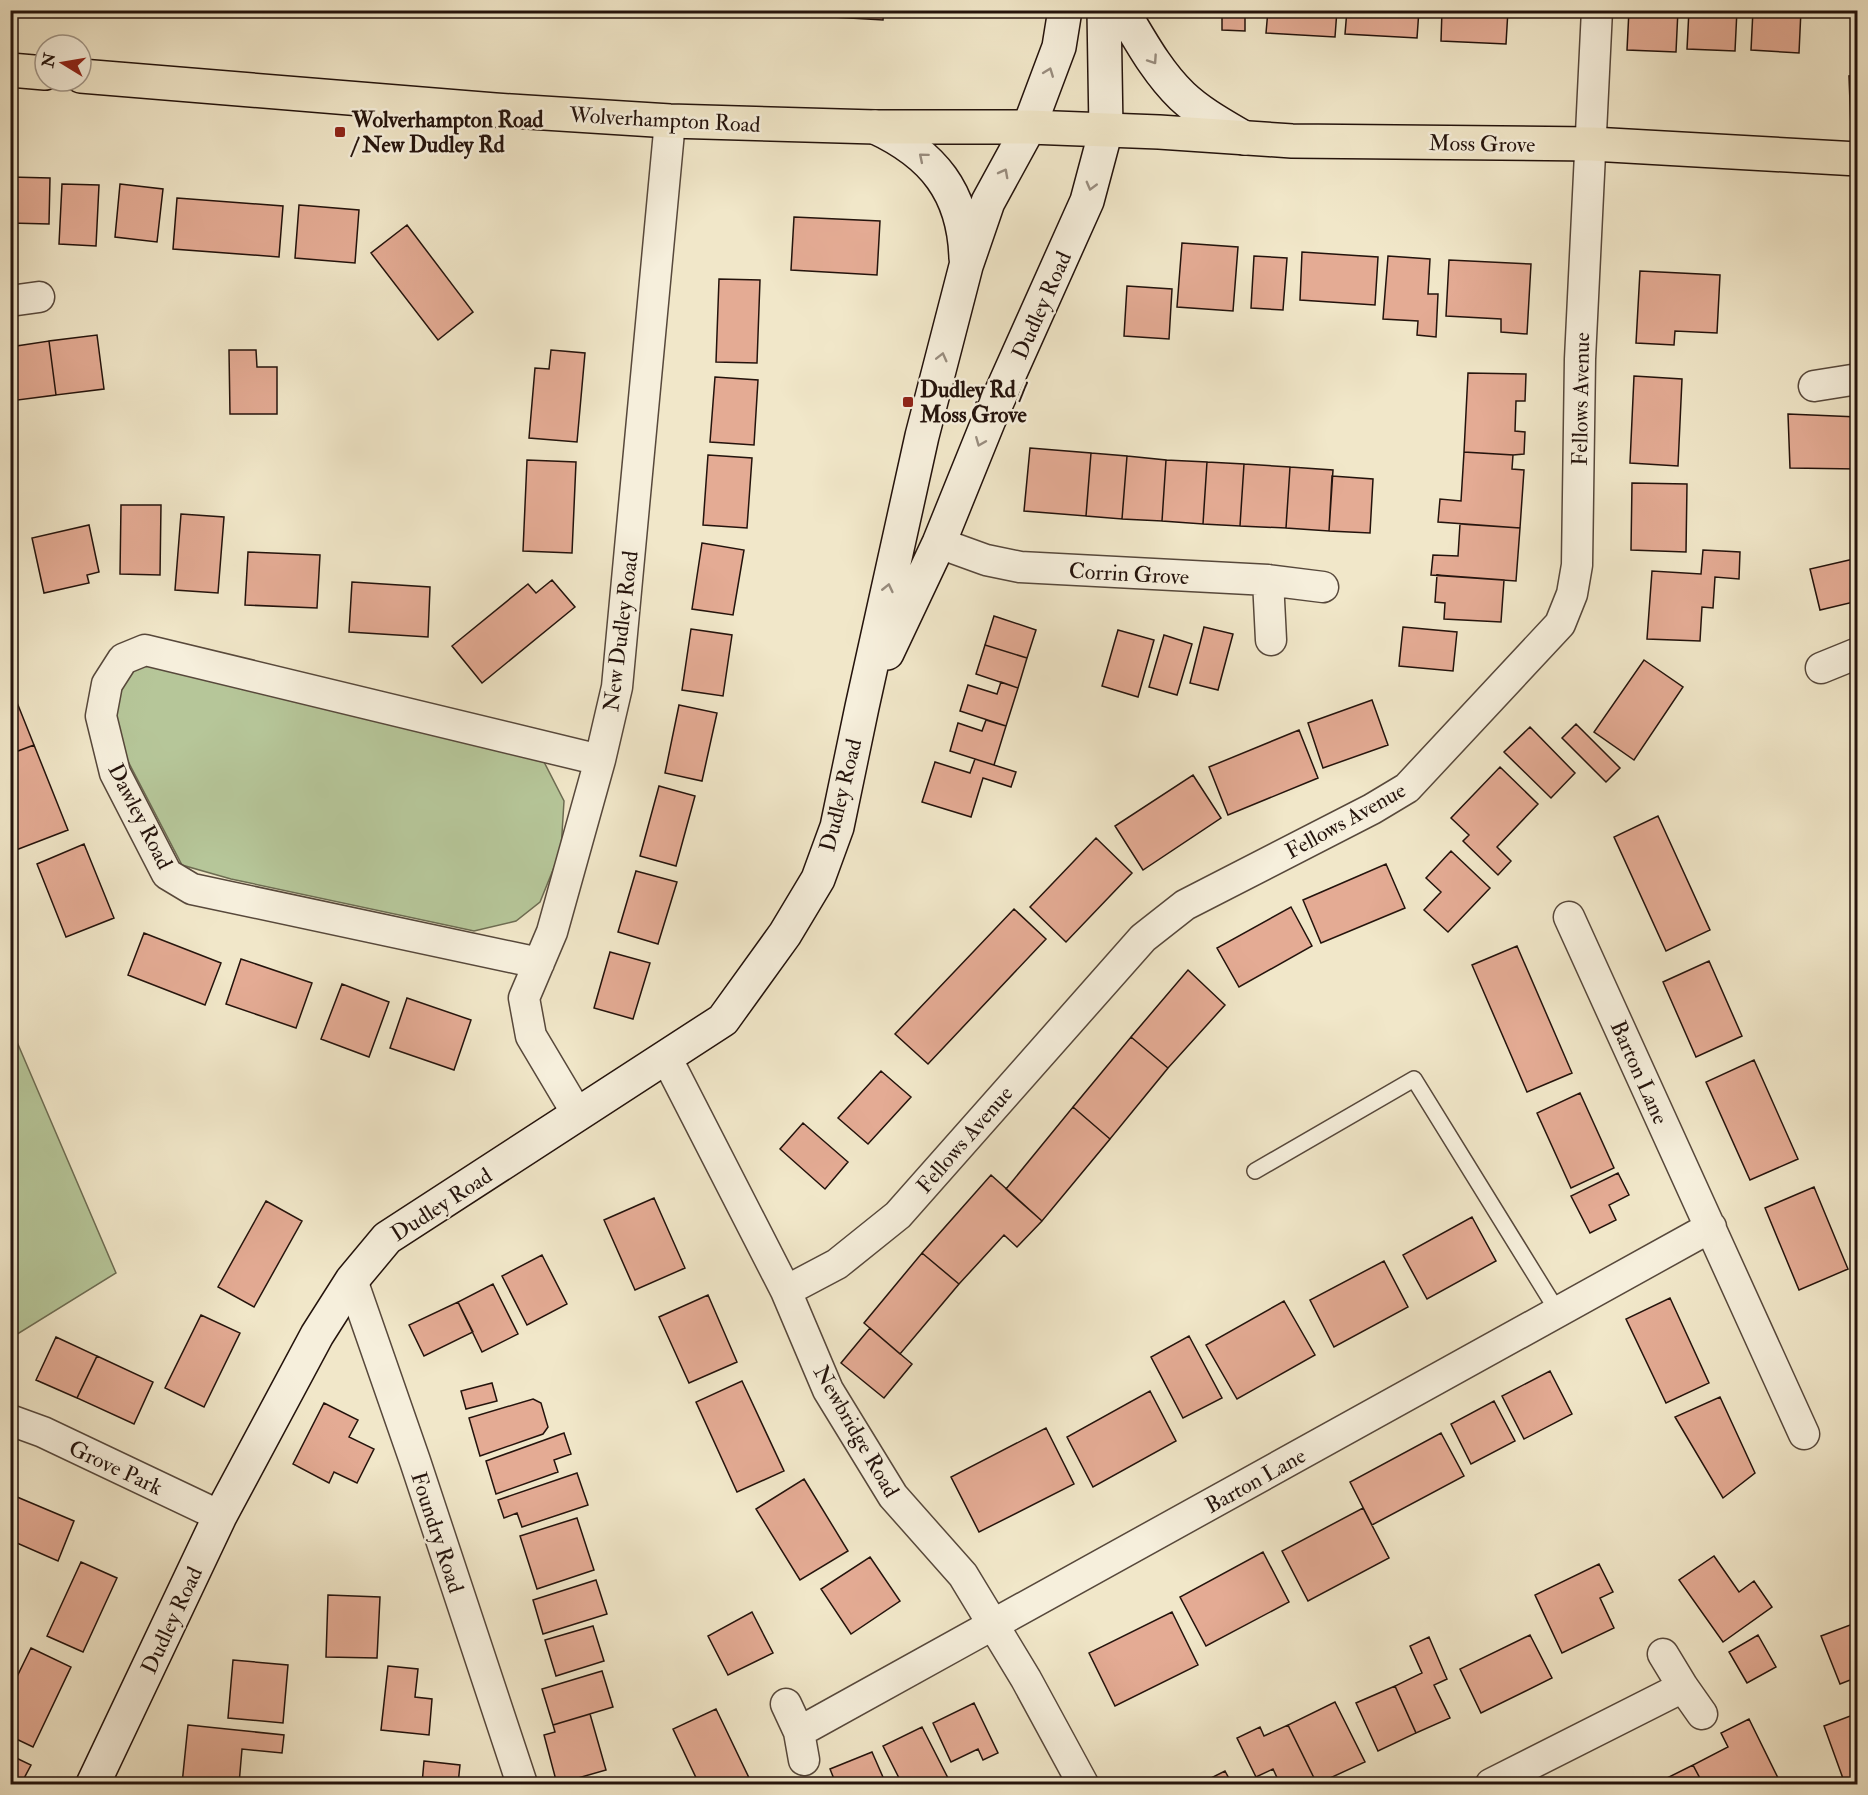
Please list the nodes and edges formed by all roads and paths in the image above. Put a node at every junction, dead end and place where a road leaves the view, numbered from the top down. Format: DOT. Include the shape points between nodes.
graph roads {
  1 [pos="1065,10"];
  2 [pos="1104,10"];
  3 [pos="1122,10"];
  4 [pos="1598,10"];
  5 [pos="10,70"];
  6 [pos="33,72"];
  7 [pos="93,77"];
  8 [pos="670,122"];
  9 [pos="875,127"];
  10 [pos="1029,127"];
  11 [pos="1106,130"];
  12 [pos="1244,138"];
  13 [pos="1592,144"];
  14 [pos="1857,159"];
  15 [pos="966,266"];
  16 [pos="1857,379"];
  17 [pos="1814,386"];
  18 [pos="939,543"];
  19 [pos="1268,580"];
  20 [pos="1323,588"];
  21 [pos="1271,640"];
  22 [pos="1857,653"];
  23 [pos="1821,668"];
  24 [pos="862,706"];
  25 [pos="600,760"];
  26 [pos="1569,917"];
  27 [pos="539,963"];
  28 [pos="666,1057"];
  29 [pos="578,1115"];
  30 [pos="1255,1171"];
  31 [pos="1711,1227"];
  32 [pos="352,1280"];
  33 [pos="786,1291"];
  34 [pos="1558,1312"];
  35 [pos="10,1420"];
  36 [pos="1804,1434"];
  37 [pos="220,1516"];
  38 [pos="993,1624"];
  39 [pos="1663,1654"];
  40 [pos="1683,1687"];
  41 [pos="786,1704"];
  42 [pos="1702,1714"];
  43 [pos="93,1785"];
  44 [pos="522,1785"];
  45 [pos="1083,1785"];
  46 [pos="1491,1785"];
  10 -- 1 [label="main road, Dudley Road, one-way" via="1059,47"];
  2 -- 11 [label="main road, Dudley Road"];
  3 -- 12 [label="main road, one-way" via="1152,59 1181,95"];
  4 -- 13 [label="street, Fellows Avenue"];
  5 -- 6 [label="highway"];
  7 -- 8 [label="highway, Wolverhampton Road"];
  8 -- 9 [label="highway, Wolverhampton Road"];
  8 -- 25 [label="street, New Dudley Road" via="617,687"];
  9 -- 10 [label="highway, Wolverhampton Road"];
  15 -- 9 [label="main road, one-way" via="961,222 945,181 912,148"];
  10 -- 11 [label="highway, Wolverhampton Road"];
  15 -- 10 [label="main road, Dudley Road, one-way" via="988,202"];
  11 -- 12 [label="highway, Moss Grove"];
  11 -- 18 [label="main road, Dudley Road, one-way" via="1087,201 988,422"];
  12 -- 13 [label="highway, Moss Grove"];
  13 -- 14 [label="highway, Moss Grove"];
  13 -- 33 [label="street, Fellows Avenue" via="1580,359 1577,565 1572,594 1560,624 1407,788 1185,905 1143,938 898,1215 837,1264"];
  24 -- 15 [label="main road, Dudley Road, one-way" via="922,436"];
  16 -- 17 [label="street"];
  18 -- 19 [label="street, Corrin Grove" via="1020,567"];
  18 -- 24 [label="main road, Dudley Road"];
  19 -- 20 [label="street, Corrin Grove"];
  19 -- 21 [label="street"];
  22 -- 23 [label="street"];
  24 -- 28 [label="main road, Dudley Road" via="837,827 818,879 785,934 723,1020"];
  25 -- 27 [label="street, New Dudley Road" via="552,932"];
  25 -- 27 [label="street, Dawley Road" via="145,650 123,659 107,684 101,716 115,773 167,874 192,889"];
  26 -- 31 [label="street, Barton Lane"];
  27 -- 29 [label="street, New Dudley Road" via="524,998 531,1036"];
  28 -- 29 [label="main road, Dudley Road"];
  28 -- 33 [label="street, Newbridge Road"];
  29 -- 32 [label="main road, Dudley Road" via="387,1238"];
  30 -- 34 [label="lane" via="1414,1079"];
  31 -- 34 [label="street, Barton Lane"];
  31 -- 36 [label="street, Barton Lane"];
  32 -- 37 [label="main road, Dudley Road" via="317,1335"];
  32 -- 44 [label="street, Foundry Road"];
  33 -- 38 [label="street, Newbridge Road" via="828,1390 893,1496 963,1575"];
  34 -- 38 [label="street, Barton Lane"];
  35 -- 37 [label="street, Grove Park"];
  37 -- 43 [label="main road, Dudley Road"];
  38 -- 41 [label="street, Barton Lane" via="801,1746"];
  38 -- 45 [label="street, Newbridge Road"];
  39 -- 40 [label="street"];
  40 -- 42 [label="street"];
  40 -- 46 [label="street"];
}
